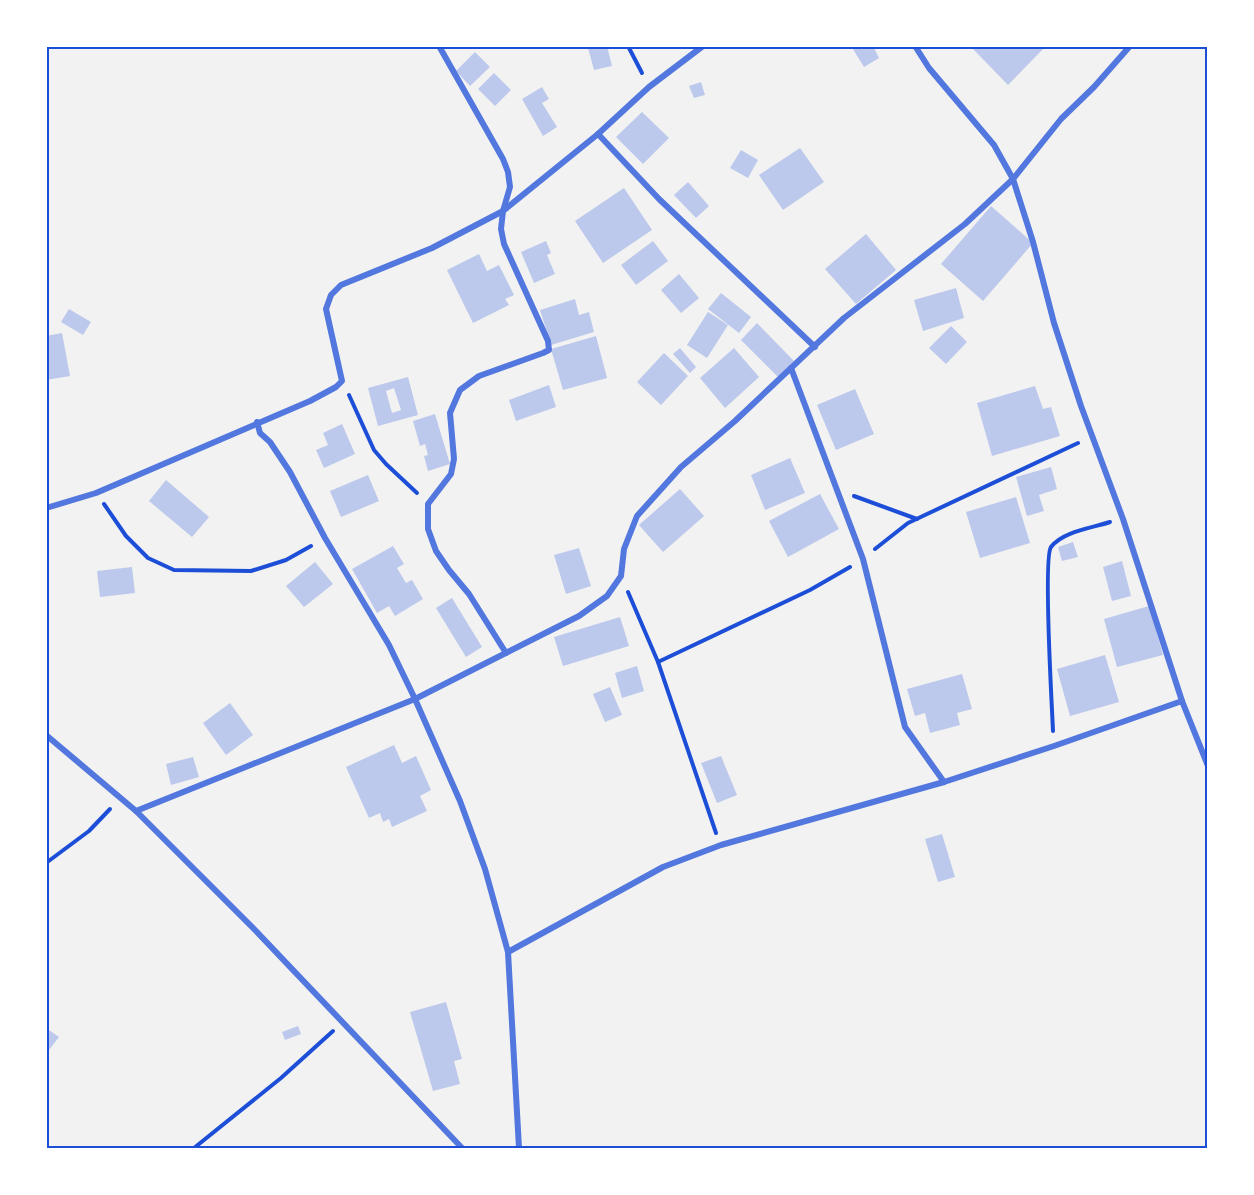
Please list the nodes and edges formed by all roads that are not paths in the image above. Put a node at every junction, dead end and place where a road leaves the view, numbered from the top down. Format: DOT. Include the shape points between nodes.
graph roads {
  1 [pos="439,46"];
  2 [pos="703,46"];
  3 [pos="915,46"];
  4 [pos="1130,46"];
  5 [pos="598,134"];
  6 [pos="1013,179"];
  7 [pos="503,211"];
  8 [pos="815,347"];
  9 [pos="791,368"];
  10 [pos="257,422"];
  11 [pos="46,508"];
  12 [pos="506,653"];
  13 [pos="416,699"];
  14 [pos="1182,701"];
  15 [pos="46,735"];
  16 [pos="1208,766"];
  17 [pos="944,782"];
  18 [pos="136,811"];
  19 [pos="508,952"];
  20 [pos="519,1146"];
  21 [pos="462,1149"];
  22 [pos="526,1149"];
  1 -- 7 [label="street" via="503,159 510,187"];
  2 -- 5 [label="street" via="649,87"];
  3 -- 6 [label="street" via="994,146"];
  4 -- 6 [label="street" via="1061,119"];
  5 -- 7 [label="street"];
  5 -- 8 [label="street" via="659,199"];
  6 -- 8 [label="street" via="964,224 844,318"];
  6 -- 14 [label="street" via="1054,323"];
  7 -- 10 [label="street" via="432,248 341,285 331,295 326,309 342,381 326,393"];
  7 -- 12 [label="street" via="504,244 549,350 479,376 460,390 450,413 454,459 451,474 428,504 429,529 436,550"];
  8 -- 9 [label="street"];
  9 -- 12 [label="street" via="681,467 637,516 624,549 621,576 607,596 579,616"];
  9 -- 17 [label="street" via="863,559 905,727"];
  10 -- 11 [label="street" via="96,494"];
  10 -- 13 [label="street" via="260,433 290,472 378,624"];
  12 -- 13 [label="street"];
  13 -- 18 [label="street"];
  13 -- 19 [label="street" via="485,869"];
  14 -- 16 [label="street"];
  14 -- 17 [label="street"];
  15 -- 18 [label="street"];
  17 -- 19 [label="street" via="721,845 663,867"];
  18 -- 21 [label="street"];
  19 -- 20 [label="street"];
  20 -- 22 [label="street"];
}
